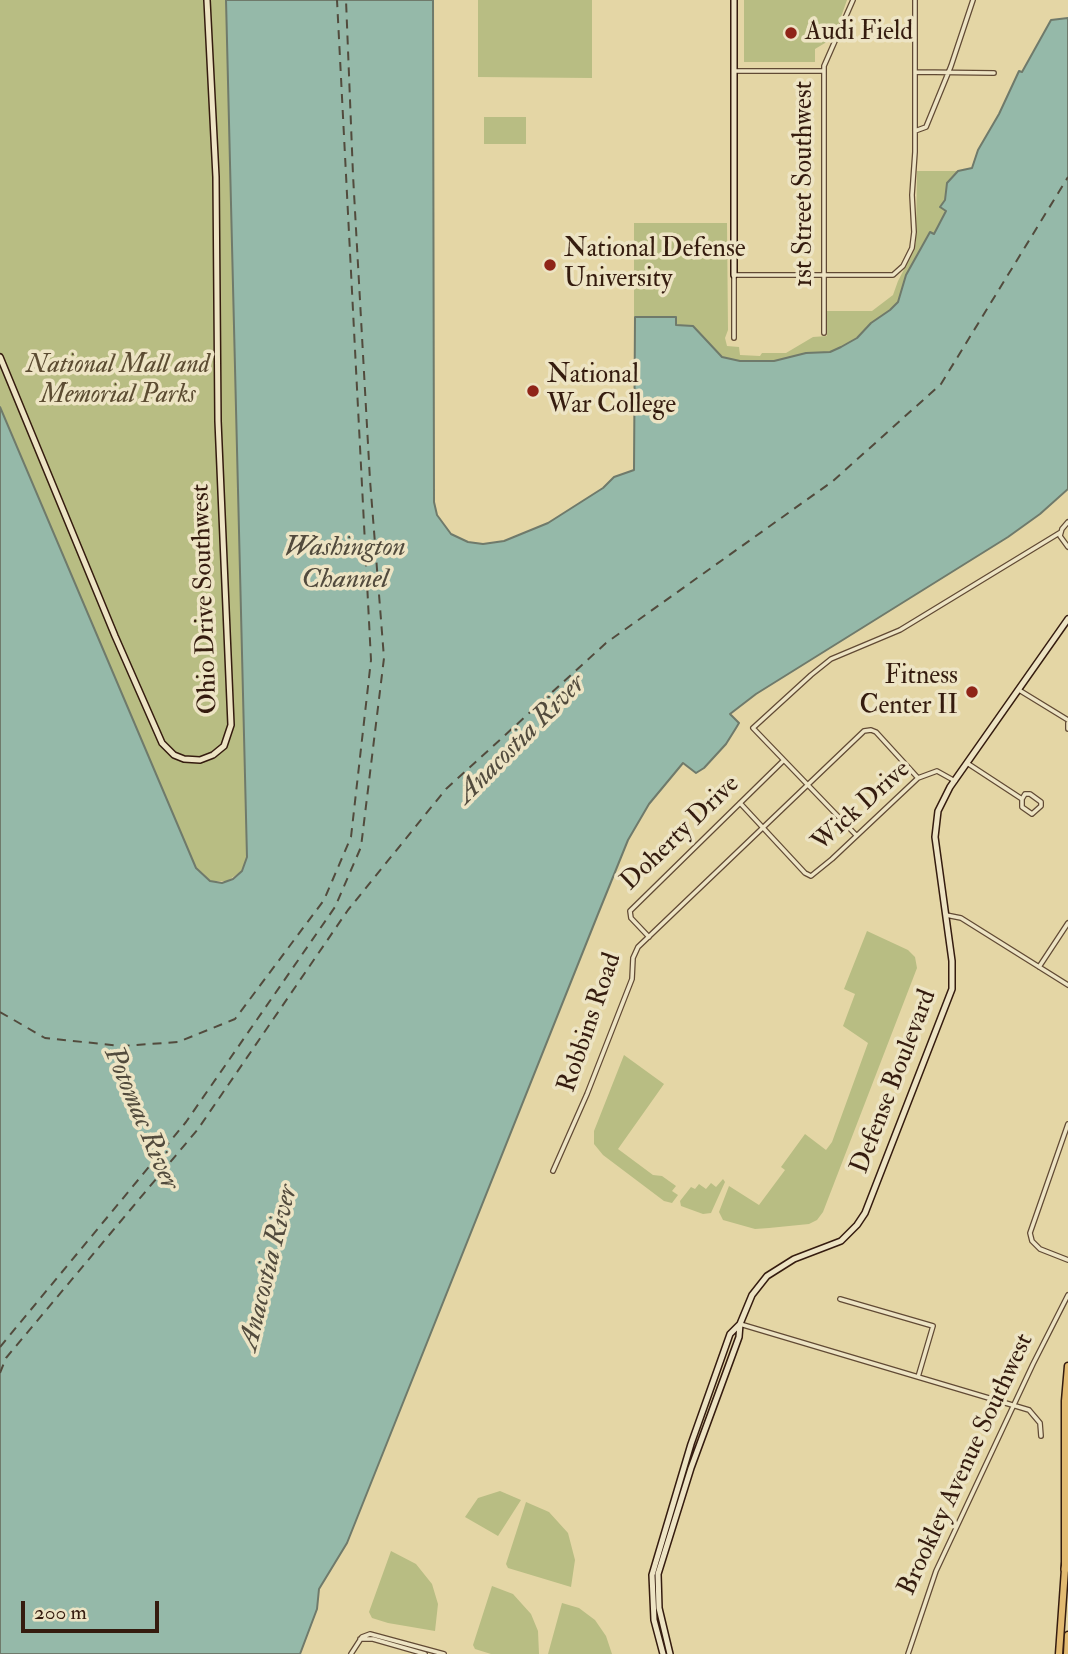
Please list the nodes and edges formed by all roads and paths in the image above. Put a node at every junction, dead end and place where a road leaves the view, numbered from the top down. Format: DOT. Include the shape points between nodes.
graph roads {
  1 [pos="207,0"];
  2 [pos="734,0"];
  3 [pos="853,0"];
  4 [pos="915,0"];
  5 [pos="973,0"];
  6 [pos="734,71"];
  7 [pos="824,71"];
  8 [pos="915,72"];
  9 [pos="948,72"];
  10 [pos="994,73"];
  11 [pos="915,131"];
  12 [pos="734,275"];
  13 [pos="824,275"];
  14 [pos="824,333"];
  15 [pos="734,338"];
  16 [pos="0,357"];
  17 [pos="1068,523"];
  18 [pos="1061,532"];
  19 [pos="1068,547"];
  20 [pos="1068,619"];
  21 [pos="1019,690"];
  22 [pos="1068,722"];
  23 [pos="1068,729"];
  24 [pos="783,761"];
  25 [pos="967,763"];
  26 [pos="918,778"];
  27 [pos="955,781"];
  28 [pos="807,786"];
  29 [pos="1022,799"];
  30 [pos="740,803"];
  31 [pos="764,828"];
  32 [pos="856,835"];
  33 [pos="946,915"];
  34 [pos="1068,923"];
  35 [pos="649,937"];
  36 [pos="1039,967"];
  37 [pos="1068,985"];
  38 [pos="1068,1124"];
  39 [pos="554,1171"];
  40 [pos="1068,1260"];
  41 [pos="1068,1296"];
  42 [pos="840,1299"];
  43 [pos="740,1324"];
  44 [pos="1068,1366"];
  45 [pos="918,1377"];
  46 [pos="1014,1406"];
  47 [pos="1041,1436"];
  48 [pos="1068,1548"];
  49 [pos="1065,1569"];
  50 [pos="1068,1635"];
  51 [pos="360,1639"];
  52 [pos="351,1654"];
  53 [pos="425,1654"];
  54 [pos="444,1654"];
  55 [pos="663,1654"];
  56 [pos="670,1654"];
  57 [pos="908,1654"];
  58 [pos="1058,1654"];
  59 [pos="1066,1654"];
  1 -- 16 [label="street, Ohio Drive Southwest" via="231,725 224,746 213,755 184,760 162,743"];
  2 -- 6 [label="street"];
  3 -- 7 [label="street, 1st Street Southwest"];
  4 -- 8 [label="street"];
  5 -- 9 [label="street"];
  6 -- 7 [label="street"];
  6 -- 12 [label="street"];
  7 -- 13 [label="street, 1st Street Southwest"];
  8 -- 9 [label="street"];
  8 -- 11 [label="street"];
  9 -- 10 [label="street"];
  9 -- 11 [label="street" via="926,127"];
  11 -- 13 [label="street" via="914,241 903,266 897,273"];
  12 -- 13 [label="street"];
  12 -- 15 [label="street"];
  13 -- 14 [label="street, 1st Street Southwest"];
  17 -- 18 [label="street"];
  18 -- 19 [label="street"];
  18 -- 24 [label="street" via="900,630 820,667 753,729"];
  20 -- 21 [label="street, Defense Boulevard"];
  21 -- 22 [label="street"];
  21 -- 25 [label="street, Defense Boulevard"];
  22 -- 23 [label="street"];
  24 -- 28 [label="street"];
  24 -- 30 [label="street, Doherty Drive"];
  25 -- 27 [label="street, Defense Boulevard"];
  25 -- 29 [label="street"];
  26 -- 27 [label="street, Wick Drive" via="937,771"];
  26 -- 28 [label="street, Robbins Road" via="869,729"];
  26 -- 32 [label="street, Wick Drive"];
  27 -- 33 [label="street, Defense Boulevard" via="942,801 935,826"];
  28 -- 31 [label="street, Robbins Road"];
  28 -- 32 [label="street"];
  29 -- 29 [label="street" via="1022,807 1032,814 1041,806 1030,794"];
  30 -- 31 [label="street, Wick Drive"];
  30 -- 35 [label="street, Doherty Drive" via="629,911"];
  31 -- 32 [label="street, Wick Drive" via="811,876"];
  31 -- 35 [label="street, Robbins Road"];
  33 -- 36 [label="street" via="961,918"];
  33 -- 43 [label="street, Defense Boulevard" via="953,966 951,992 865,1213 837,1243 771,1273 752,1295"];
  34 -- 36 [label="street"];
  35 -- 39 [label="street, Robbins Road" via="634,955 632,979"];
  36 -- 37 [label="street"];
  38 -- 40 [label="street" via="1030,1233 1040,1250"];
  41 -- 46 [label="street, Brookley Avenue Southwest"];
  42 -- 45 [label="street" via="933,1326"];
  43 -- 45 [label="street"];
  43 -- 55 [label="street" via="730,1334 691,1444 652,1574 654,1619"];
  43 -- 56 [label="street" via="659,1574 659,1608"];
  44 -- 49 [label="main road"];
  45 -- 46 [label="street"];
  46 -- 47 [label="street" via="1037,1416"];
  46 -- 57 [label="street, Brookley Avenue Southwest" via="932,1579"];
  48 -- 49 [label="highway"];
  49 -- 58 [label="main road"];
  50 -- 59 [label="main road"];
  51 -- 52 [label="street"];
  51 -- 53 [label="street"];
  51 -- 54 [label="street" via="372,1634"];
}
